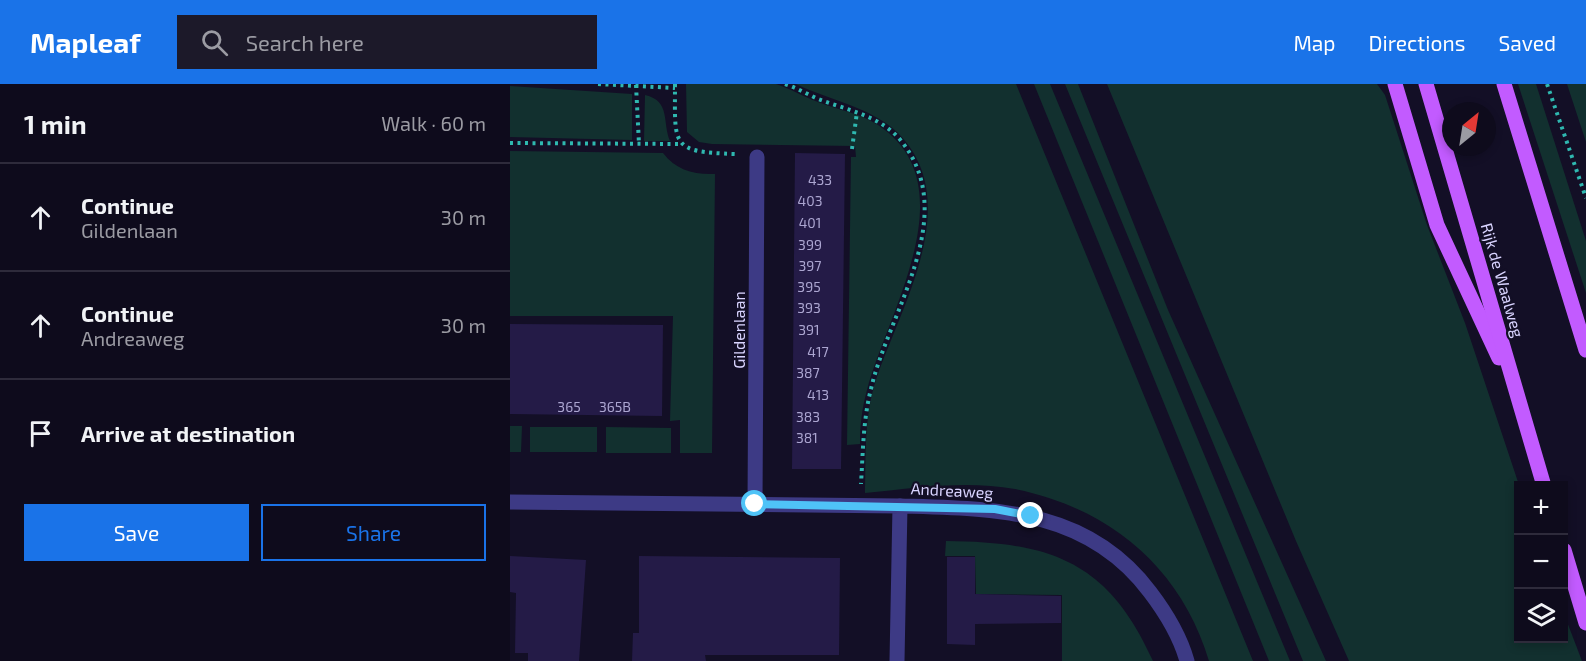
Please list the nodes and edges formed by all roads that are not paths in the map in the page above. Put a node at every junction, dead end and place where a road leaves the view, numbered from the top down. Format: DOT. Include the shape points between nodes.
graph roads {
  1 [pos="1395,84"];
  2 [pos="1426,84"];
  3 [pos="1504,84"];
  4 [pos="757,158"];
  5 [pos="1586,350"];
  6 [pos="1514,389"];
  7 [pos="1542,481"];
  8 [pos="510,502"];
  9 [pos="755,504"];
  10 [pos="900,506"];
  11 [pos="1568,566"];
  12 [pos="1586,623"];
  13 [pos="897,661"];
  14 [pos="1187,661"];
  1 -- 6 [label="main road" via="1437,225"];
  2 -- 6 [label="main road, Rijk de Waalweg"];
  3 -- 5 [label="main road"];
  4 -- 9 [label="street, Gildenlaan"];
  6 -- 7 [label="main road, Rijk de Waalweg"];
  8 -- 9 [label="street"];
  9 -- 10 [label="street"];
  10 -- 13 [label="street"];
  10 -- 14 [label="street, Andreaweg" via="995,509 1073,530 1107,547 1138,576 1159,604"];
  11 -- 12 [label="main road"];
}
